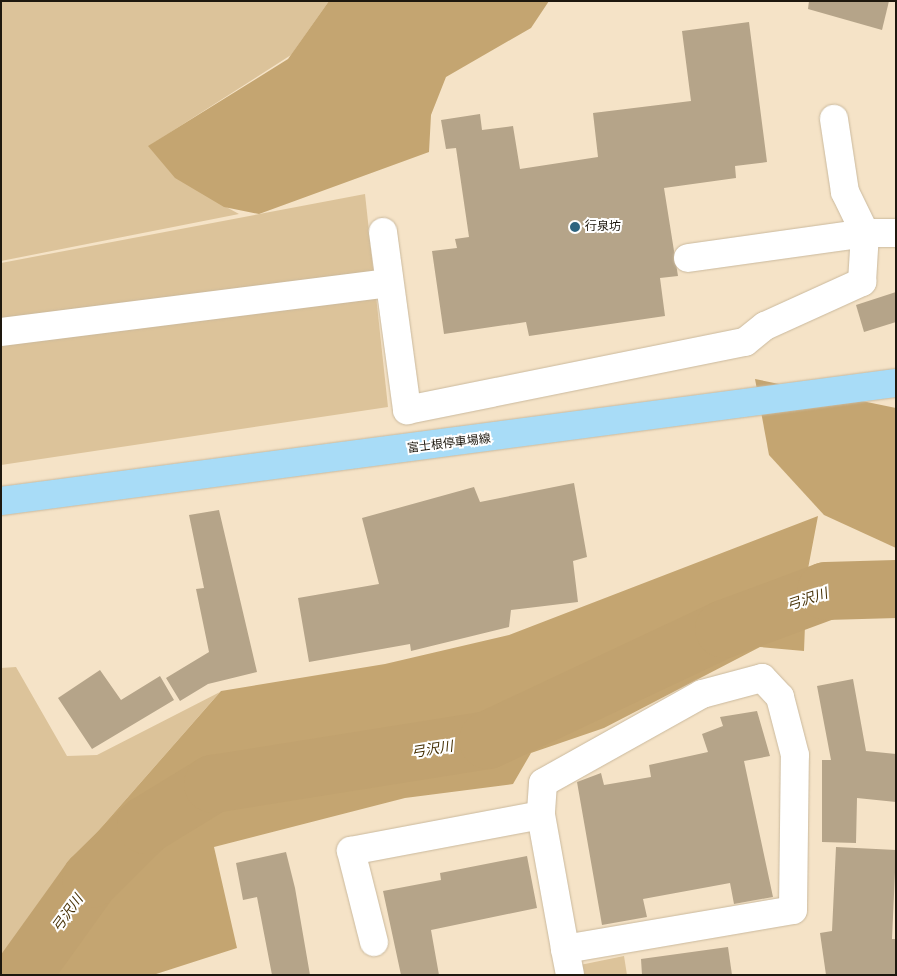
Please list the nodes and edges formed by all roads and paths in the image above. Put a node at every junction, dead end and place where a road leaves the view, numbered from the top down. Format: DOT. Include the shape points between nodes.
graph roads {
  1 [pos="834,119"];
  2 [pos="383,232"];
  3 [pos="865,233"];
  4 [pos="896,233"];
  5 [pos="688,258"];
  6 [pos="389,283"];
  7 [pos="1,332"];
  8 [pos="896,383"];
  9 [pos="1,501"];
  10 [pos="541,815"];
  11 [pos="374,942"];
  12 [pos="568,962"];
  1 -- 3 [label="street" via="845,192"];
  2 -- 6 [label="street"];
  3 -- 4 [label="street"];
  3 -- 5 [label="street"];
  3 -- 6 [label="street" via="862,282 765,326 745,342 407,410"];
  6 -- 7 [label="street"];
  8 -- 9 [label="main road, 富士根停車場線"];
  10 -- 11 [label="street" via="351,851"];
  10 -- 12 [label="street"];
  10 -- 12 [label="street" via="543,783 651,719 702,694 762,678 780,697 795,755 793,910"];
}
